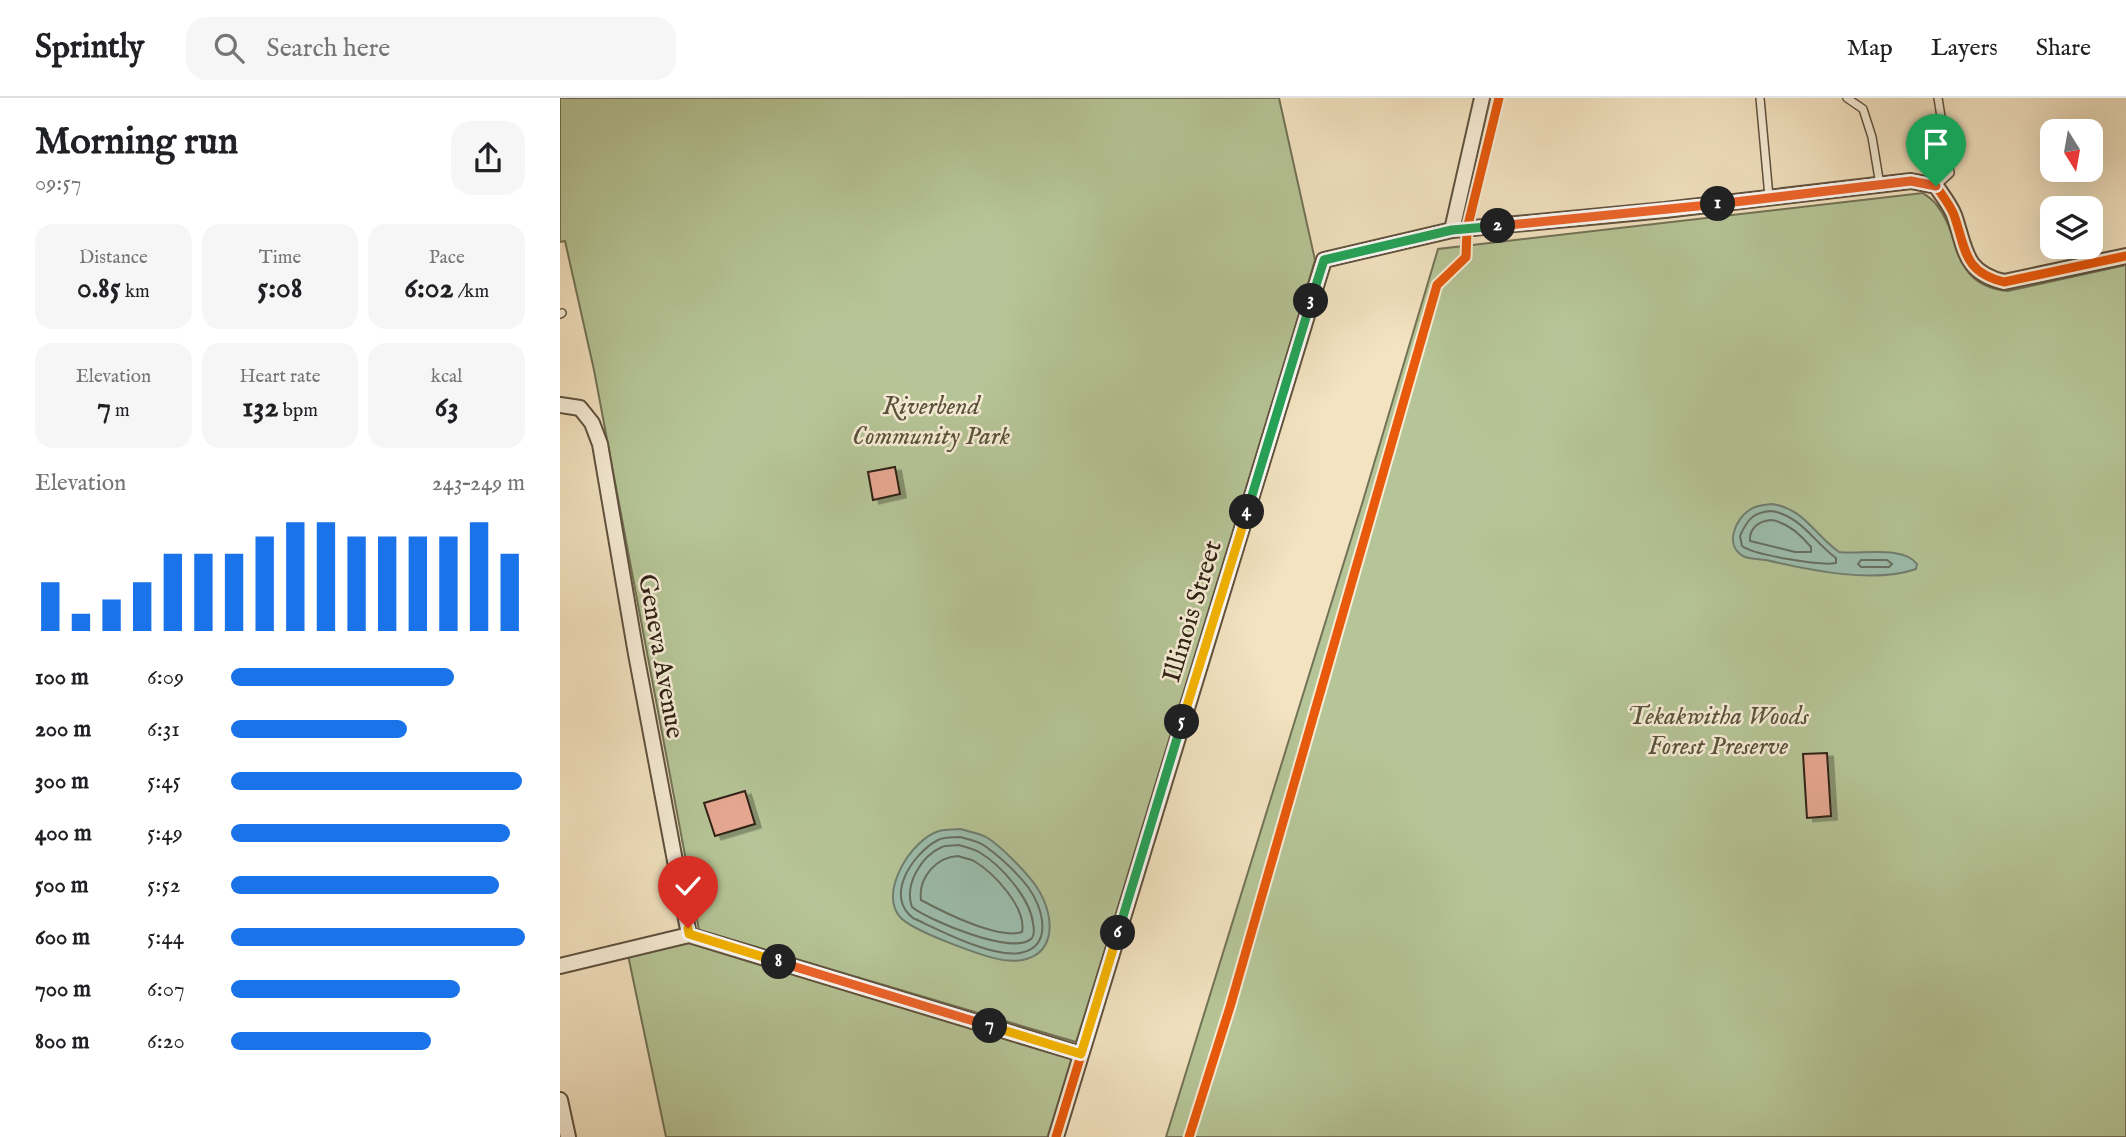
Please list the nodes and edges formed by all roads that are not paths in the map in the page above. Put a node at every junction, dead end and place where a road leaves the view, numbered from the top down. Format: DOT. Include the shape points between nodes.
graph roads {
  1 [pos="1482,98"];
  2 [pos="1760,98"];
  3 [pos="1847,98"];
  4 [pos="1938,98"];
  5 [pos="1880,185"];
  6 [pos="1936,186"];
  7 [pos="1769,198"];
  8 [pos="1452,230"];
  9 [pos="2126,256"];
  10 [pos="561,405"];
  11 [pos="689,934"];
  12 [pos="560,966"];
  13 [pos="1081,1054"];
  14 [pos="560,1100"];
  15 [pos="568,1137"];
  16 [pos="1056,1137"];
  1 -- 8 [label="street"];
  2 -- 7 [label="lane"];
  3 -- 5 [label="lane" via="1864,109"];
  4 -- 6 [label="lane" via="1950,173"];
  5 -- 6 [label="street" via="1911,181"];
  5 -- 7 [label="street"];
  6 -- 9 [label="street" via="1953,212 1973,266 1987,278 2004,282"];
  7 -- 8 [label="street"];
  8 -- 13 [label="street, Illinois Street" via="1324,260"];
  10 -- 11 [label="street, Geneva Avenue" via="580,408 600,444"];
  11 -- 12 [label="street"];
  11 -- 13 [label="street"];
  13 -- 16 [label="street, Illinois Street"];
  14 -- 15 [label="street"];
}
